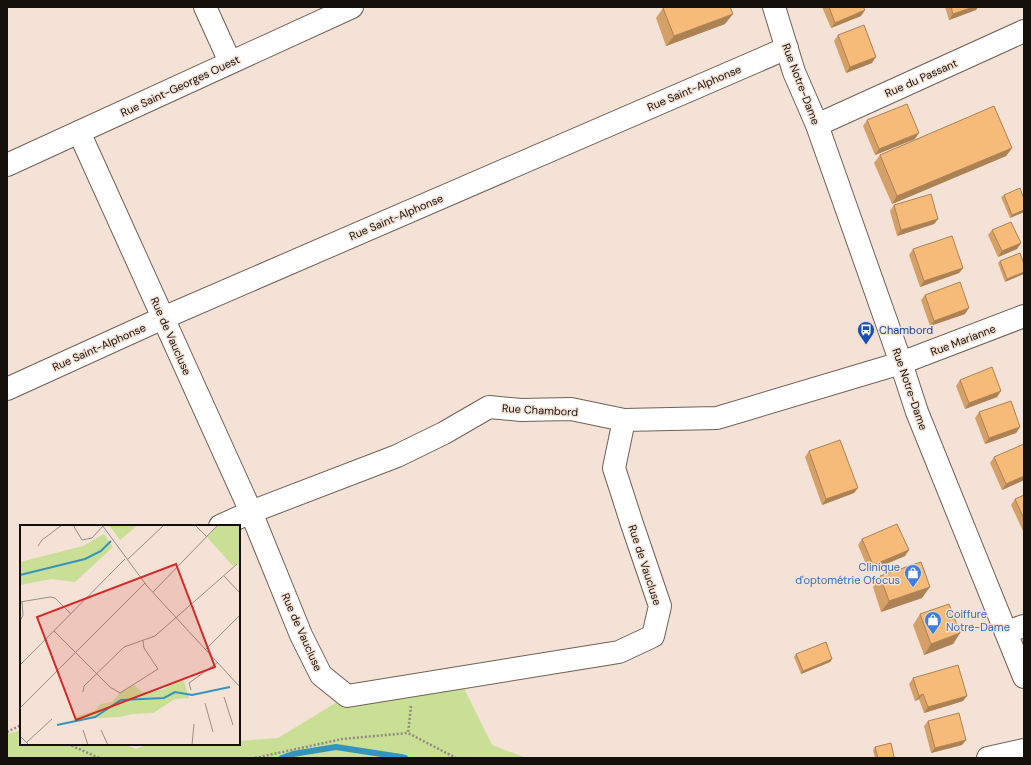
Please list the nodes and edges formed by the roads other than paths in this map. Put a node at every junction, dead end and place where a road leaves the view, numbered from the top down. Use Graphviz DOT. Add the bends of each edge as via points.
graph roads {
  1 [pos="205,7"];
  2 [pos="352,7"];
  3 [pos="774,7"];
  4 [pos="1024,31"];
  5 [pos="787,48"];
  6 [pos="230,62"];
  7 [pos="817,125"];
  8 [pos="79,132"];
  9 [pos="7,164"];
  10 [pos="1024,316"];
  11 [pos="163,318"];
  12 [pos="901,364"];
  13 [pos="7,389"];
  14 [pos="624,420"];
  15 [pos="251,512"];
  16 [pos="222,525"];
  17 [pos="1015,629"];
  18 [pos="1024,677"];
  19 [pos="1024,750"];
  20 [pos="988,758"];
  1 -- 6 [label="street"];
  2 -- 6 [label="street, Rue Saint-Georges Ouest"];
  3 -- 5 [label="street, Rue Notre-Dame"];
  4 -- 7 [label="street, Rue du Passant"];
  5 -- 7 [label="street, Rue Notre-Dame" via="794,72"];
  5 -- 11 [label="street, Rue Saint-Alphonse"];
  6 -- 8 [label="street, Rue Saint-Georges Ouest"];
  7 -- 12 [label="street, Rue Notre-Dame"];
  8 -- 9 [label="street, Rue Saint-Georges Ouest"];
  8 -- 11 [label="street, Rue de Vaucluse"];
  10 -- 12 [label="street, Rue Marianne"];
  11 -- 13 [label="street, Rue Saint-Alphonse"];
  11 -- 15 [label="street, Rue de Vaucluse"];
  12 -- 14 [label="street, Rue Chambord" via="717,418"];
  12 -- 17 [label="street, Rue Notre-Dame" via="917,412"];
  14 -- 15 [label="street, Rue Chambord" via="570,409 521,410 489,407 397,456"];
  14 -- 15 [label="street, Rue de Vaucluse" via="614,468 660,606 653,636 619,652 347,696 320,675"];
  15 -- 16 [label="street, Rue Chambord"];
  17 -- 18 [label="street, Rue Notre-Dame"];
  19 -- 20 [label="street"];
}
